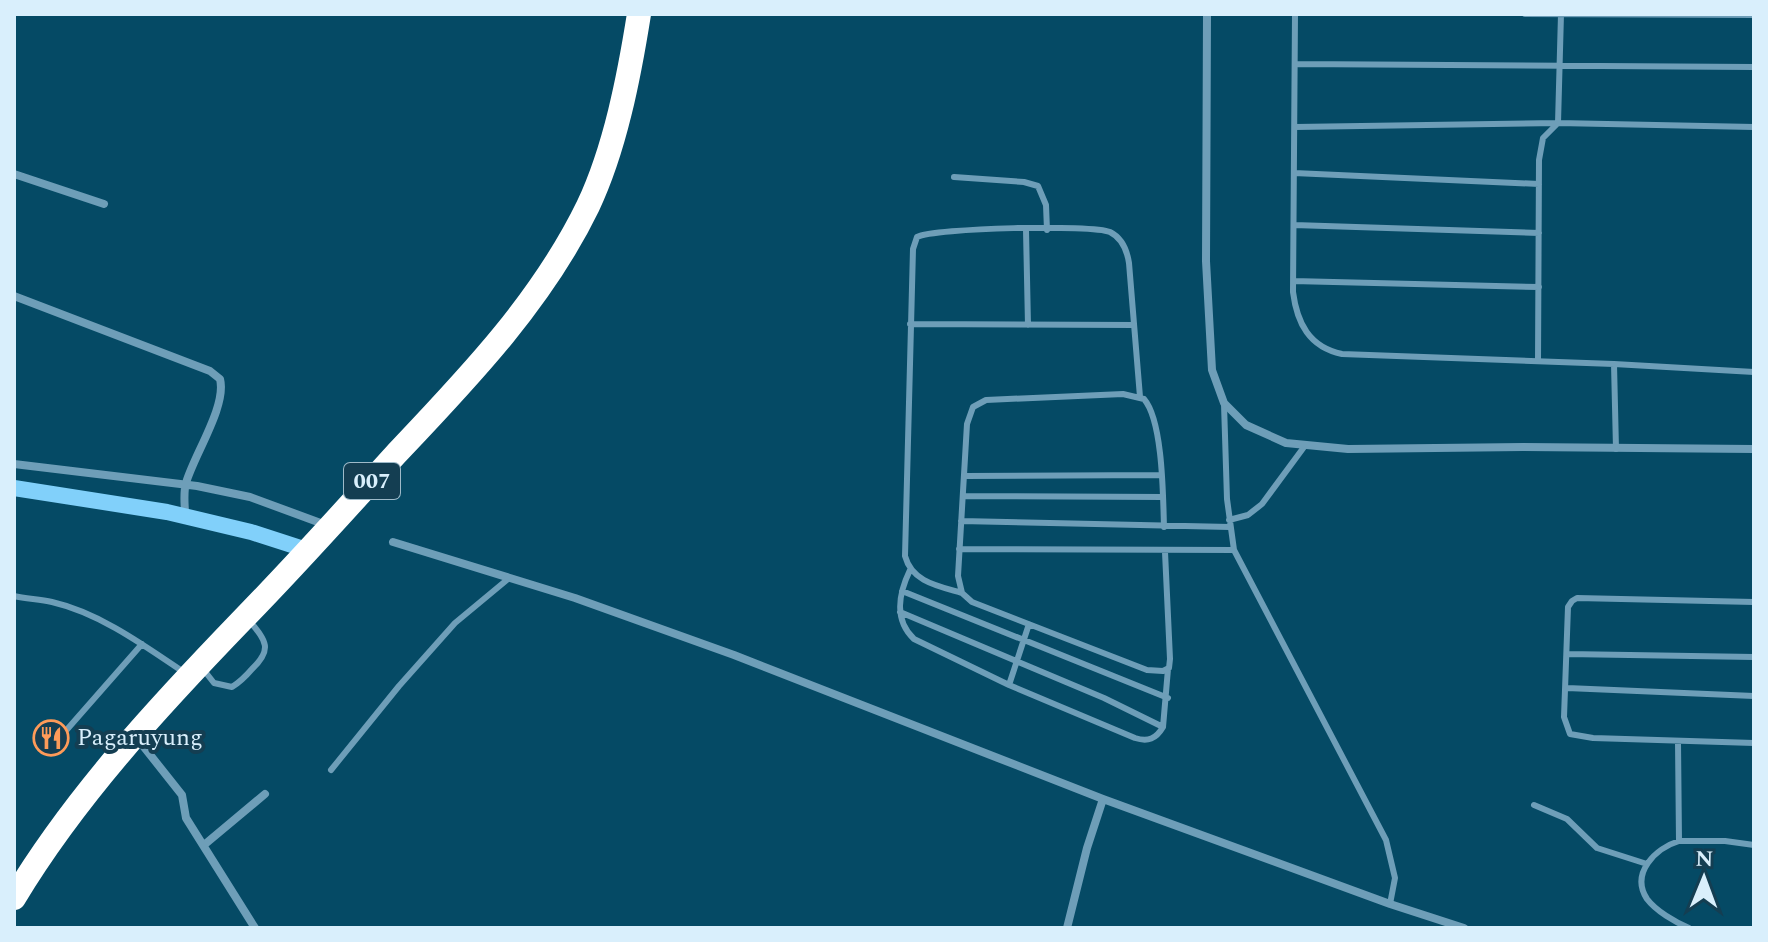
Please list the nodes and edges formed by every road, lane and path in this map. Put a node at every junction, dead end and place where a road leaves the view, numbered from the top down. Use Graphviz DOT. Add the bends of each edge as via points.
graph roads {
  1 [pos="639,14"];
  2 [pos="1207,14"];
  3 [pos="1295,14"];
  4 [pos="1525,14"];
  5 [pos="1561,14"];
  6 [pos="1754,15"];
  7 [pos="1295,64"];
  8 [pos="1560,66"];
  9 [pos="1754,67"];
  10 [pos="1558,123"];
  11 [pos="1295,127"];
  12 [pos="1754,127"];
  13 [pos="1294,173"];
  14 [pos="14,174"];
  15 [pos="954,177"];
  16 [pos="1539,184"];
  17 [pos="104,204"];
  18 [pos="1294,225"];
  19 [pos="1026,230"];
  20 [pos="1047,230"];
  21 [pos="1539,233"];
  22 [pos="1293,281"];
  23 [pos="1539,287"];
  24 [pos="14,296"];
  25 [pos="910,324"];
  26 [pos="1028,325"];
  27 [pos="1134,325"];
  28 [pos="1538,361"];
  29 [pos="1614,364"];
  30 [pos="1754,372"];
  31 [pos="1140,397"];
  32 [pos="1224,403"];
  33 [pos="1304,447"];
  34 [pos="1616,449"];
  35 [pos="1754,449"];
  36 [pos="14,464"];
  37 [pos="1161,475"];
  38 [pos="966,476"];
  39 [pos="185,485"];
  40 [pos="14,488"];
  41 [pos="964,496"];
  42 [pos="1163,497"];
  43 [pos="185,516"];
  44 [pos="961,521"];
  45 [pos="1230,524"];
  46 [pos="329,526"];
  47 [pos="1164,527"];
  48 [pos="393,542"];
  49 [pos="959,549"];
  50 [pos="307,550"];
  51 [pos="1234,550"];
  52 [pos="1165,552"];
  53 [pos="910,570"];
  54 [pos="508,579"];
  55 [pos="902,591"];
  56 [pos="962,593"];
  57 [pos="14,596"];
  58 [pos="1754,602"];
  59 [pos="900,612"];
  60 [pos="246,617"];
  61 [pos="1029,624"];
  62 [pos="1023,641"];
  63 [pos="142,644"];
  64 [pos="1567,654"];
  65 [pos="1754,657"];
  66 [pos="1016,662"];
  67 [pos="194,669"];
  68 [pos="1168,669"];
  69 [pos="1009,685"];
  70 [pos="1567,688"];
  71 [pos="1754,696"];
  72 [pos="1168,698"];
  73 [pos="1163,727"];
  74 [pos="135,737"];
  75 [pos="56,742"];
  76 [pos="1678,742"];
  77 [pos="1754,743"];
  78 [pos="331,770"];
  79 [pos="265,794"];
  80 [pos="1103,799"];
  81 [pos="1534,805"];
  82 [pos="1679,841"];
  83 [pos="204,845"];
  84 [pos="1754,845"];
  85 [pos="1647,864"];
  86 [pos="14,898"];
  87 [pos="1390,904"];
  88 [pos="255,928"];
  89 [pos="1067,928"];
  90 [pos="1464,928"];
  91 [pos="1689,928"];
  1 -- 46 [label="highway, 007" via="613,135 589,203 559,258 518,318"];
  2 -- 32 [label="street" via="1208,316 1212,370"];
  3 -- 7 [label="lane"];
  4 -- 5 [label="lane"];
  5 -- 6 [label="lane"];
  5 -- 8 [label="lane"];
  7 -- 8 [label="lane"];
  7 -- 11 [label="lane"];
  8 -- 9 [label="lane"];
  8 -- 10 [label="lane"];
  10 -- 11 [label="lane"];
  10 -- 12 [label="lane"];
  10 -- 16 [label="lane" via="1541,145"];
  11 -- 13 [label="lane"];
  13 -- 16 [label="lane"];
  13 -- 18 [label="lane"];
  14 -- 17 [label="street"];
  15 -- 20 [label="lane" via="1038,186 1046,205"];
  16 -- 21 [label="lane"];
  18 -- 21 [label="lane"];
  18 -- 22 [label="lane"];
  19 -- 20 [label="lane"];
  19 -- 25 [label="lane" via="949,230 919,236 913,249"];
  19 -- 26 [label="lane"];
  20 -- 27 [label="lane" via="1098,230 1117,237 1128,255"];
  21 -- 23 [label="lane"];
  22 -- 23 [label="lane"];
  22 -- 28 [label="lane" via="1299,321 1314,342 1333,352"];
  23 -- 28 [label="lane"];
  24 -- 39 [label="street" via="219,377 222,385 212,422"];
  25 -- 26 [label="lane"];
  25 -- 53 [label="lane" via="904,550"];
  26 -- 27 [label="lane"];
  27 -- 31 [label="lane"];
  28 -- 29 [label="lane"];
  29 -- 30 [label="lane"];
  29 -- 34 [label="lane"];
  31 -- 37 [label="lane" via="1154,416"];
  31 -- 38 [label="lane" via="981,401 967,424"];
  32 -- 33 [label="street" via="1246,425"];
  32 -- 45 [label="lane"];
  33 -- 34 [label="street"];
  33 -- 45 [label="lane" via="1262,504"];
  34 -- 35 [label="street"];
  36 -- 39 [label="street"];
  37 -- 38 [label="lane"];
  37 -- 42 [label="lane"];
  38 -- 41 [label="lane"];
  39 -- 43 [label="street"];
  39 -- 46 [label="street" via="250,497"];
  40 -- 43 [label="street"];
  41 -- 42 [label="lane"];
  41 -- 44 [label="lane"];
  42 -- 47 [label="lane"];
  43 -- 50 [label="street"];
  44 -- 47 [label="lane"];
  44 -- 49 [label="lane"];
  45 -- 47 [label="lane"];
  45 -- 51 [label="lane"];
  46 -- 50 [label="highway, 007"];
  48 -- 54 [label="street"];
  49 -- 52 [label="lane"];
  49 -- 56 [label="lane"];
  50 -- 60 [label="highway, 007"];
  51 -- 52 [label="lane"];
  51 -- 87 [label="lane" via="1386,840 1395,878"];
  52 -- 68 [label="lane"];
  53 -- 55 [label="lane"];
  53 -- 56 [label="lane"];
  54 -- 78 [label="lane" via="455,623"];
  54 -- 80 [label="street" via="734,655"];
  55 -- 59 [label="lane"];
  55 -- 62 [label="lane"];
  56 -- 61 [label="lane"];
  57 -- 63 [label="lane" via="85,614"];
  58 -- 64 [label="lane" via="1573,599 1568,607"];
  59 -- 66 [label="lane"];
  59 -- 69 [label="lane" via="914,639"];
  60 -- 67 [label="highway, 007"];
  60 -- 67 [label="lane" via="264,642 266,653 260,662 228,687"];
  61 -- 62 [label="lane"];
  61 -- 68 [label="lane" via="1147,670"];
  62 -- 66 [label="lane"];
  62 -- 72 [label="lane"];
  63 -- 67 [label="lane"];
  63 -- 75 [label="lane"];
  64 -- 65 [label="lane"];
  64 -- 70 [label="lane"];
  66 -- 69 [label="lane"];
  66 -- 73 [label="lane"];
  67 -- 74 [label="highway, 007"];
  68 -- 72 [label="lane"];
  69 -- 73 [label="lane" via="1140,740 1154,738"];
  70 -- 71 [label="lane"];
  70 -- 76 [label="lane" via="1564,717 1573,735"];
  72 -- 73 [label="lane"];
  74 -- 83 [label="street" via="182,795 186,818"];
  74 -- 86 [label="highway, 007"];
  76 -- 77 [label="lane"];
  76 -- 82 [label="lane"];
  79 -- 83 [label="street"];
  80 -- 87 [label="street"];
  80 -- 89 [label="street"];
  81 -- 85 [label="lane" via="1567,819 1597,848"];
  82 -- 84 [label="lane"];
  82 -- 85 [label="lane" via="1659,850"];
  83 -- 88 [label="street"];
  85 -- 91 [label="lane" via="1642,880 1648,900"];
  87 -- 90 [label="street"];
}
